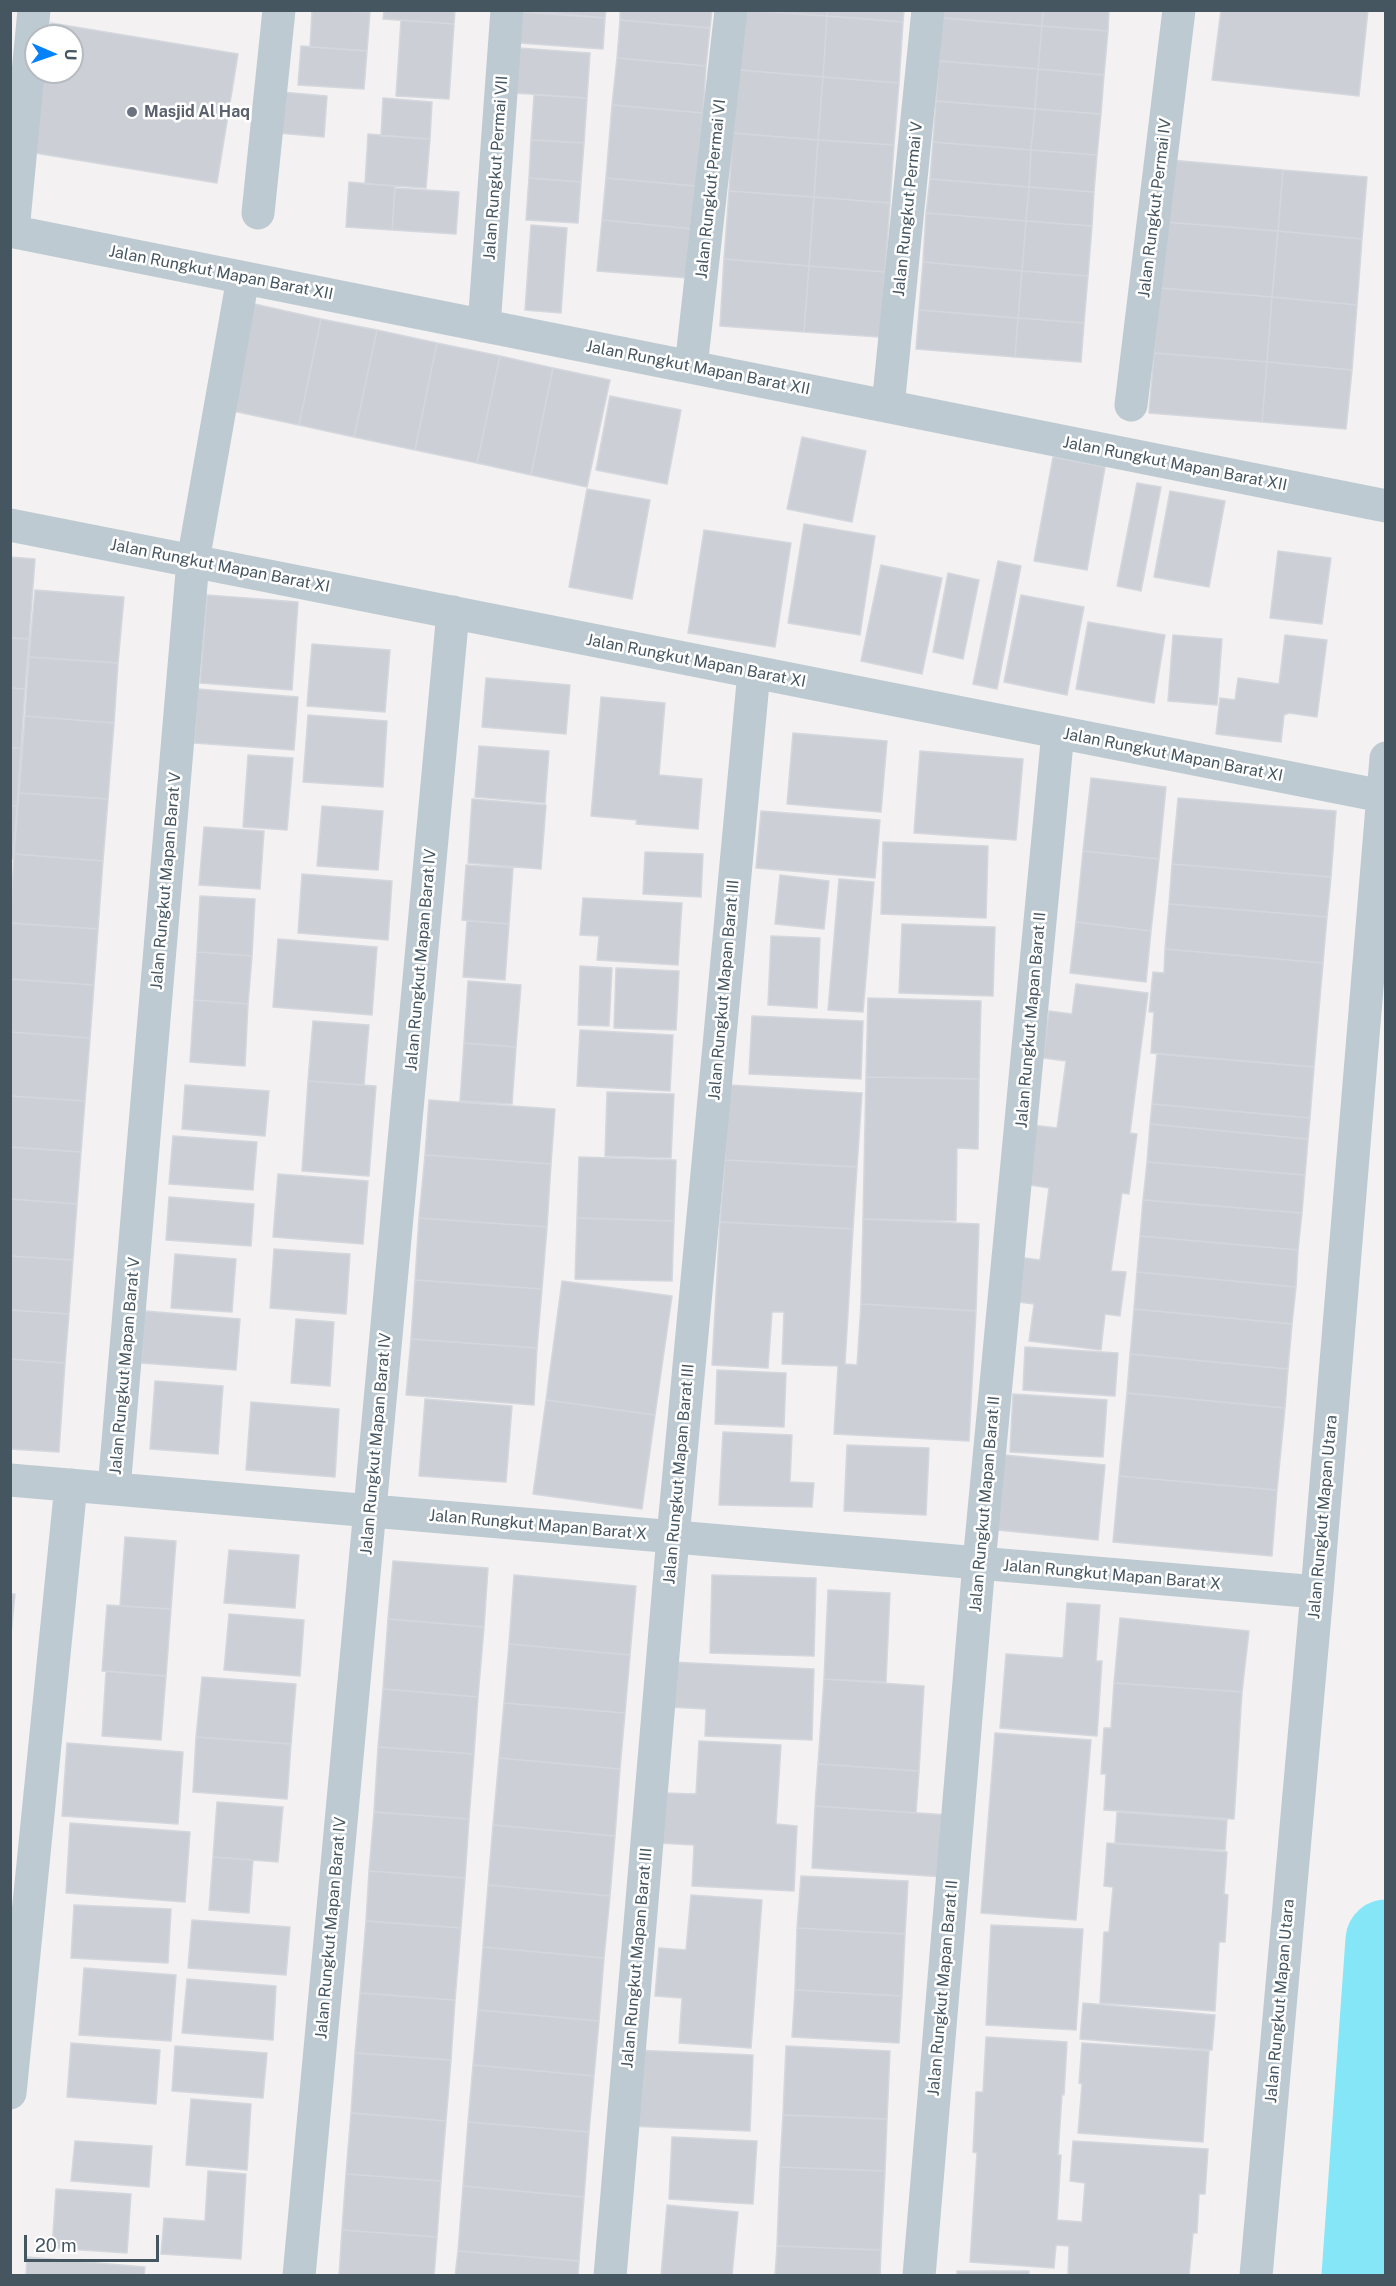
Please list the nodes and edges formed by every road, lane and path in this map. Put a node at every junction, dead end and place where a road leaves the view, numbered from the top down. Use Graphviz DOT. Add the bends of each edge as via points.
graph roads {
  1 [pos="34,10"];
  2 [pos="279,10"];
  3 [pos="507,10"];
  4 [pos="731,10"];
  5 [pos="928,10"];
  6 [pos="1179,10"];
  7 [pos="258,213"];
  8 [pos="12,231"];
  9 [pos="243,278"];
  10 [pos="484,326"];
  11 [pos="692,367"];
  12 [pos="1131,405"];
  13 [pos="888,406"];
  14 [pos="1386,506"];
  15 [pos="10,525"];
  16 [pos="192,561"];
  17 [pos="453,612"];
  18 [pos="754,672"];
  19 [pos="1058,732"];
  20 [pos="1386,758"];
  21 [pos="1382,796"];
  22 [pos="10,1480"];
  23 [pos="71,1485"];
  24 [pos="114,1489"];
  25 [pos="370,1510"];
  26 [pos="673,1537"];
  27 [pos="979,1563"];
  28 [pos="1317,1592"];
  29 [pos="10,2093"];
  30 [pos="299,2276"];
  31 [pos="610,2276"];
  32 [pos="919,2276"];
  33 [pos="1256,2276"];
  1 -- 8 [label="street"];
  2 -- 7 [label="street"];
  3 -- 10 [label="street, Jalan Rungkut Permai VII"];
  4 -- 11 [label="street, Jalan Rungkut Permai VI"];
  5 -- 13 [label="street, Jalan Rungkut Permai V"];
  6 -- 12 [label="street, Jalan Rungkut Permai IV"];
  8 -- 9 [label="street, Jalan Rungkut Mapan Barat XII"];
  9 -- 10 [label="street, Jalan Rungkut Mapan Barat XII"];
  9 -- 16 [label="street, Jalan Rungkut Mapan Barat V"];
  10 -- 11 [label="street, Jalan Rungkut Mapan Barat XII"];
  11 -- 13 [label="street, Jalan Rungkut Mapan Barat XII"];
  13 -- 14 [label="street, Jalan Rungkut Mapan Barat XII"];
  15 -- 16 [label="street, Jalan Rungkut Mapan Barat XI"];
  16 -- 17 [label="street, Jalan Rungkut Mapan Barat XI"];
  16 -- 24 [label="street, Jalan Rungkut Mapan Barat V"];
  17 -- 18 [label="street, Jalan Rungkut Mapan Barat XI"];
  17 -- 25 [label="street, Jalan Rungkut Mapan Barat IV"];
  18 -- 19 [label="street, Jalan Rungkut Mapan Barat XI"];
  18 -- 26 [label="street, Jalan Rungkut Mapan Barat III"];
  19 -- 21 [label="street, Jalan Rungkut Mapan Barat XI"];
  19 -- 27 [label="street, Jalan Rungkut Mapan Barat II"];
  20 -- 21 [label="street, Jalan Rungkut Mapan Utara"];
  21 -- 28 [label="street, Jalan Rungkut Mapan Utara"];
  22 -- 23 [label="street, Jalan Rungkut Mapan Barat X"];
  23 -- 24 [label="street, Jalan Rungkut Mapan Barat X"];
  23 -- 29 [label="street"];
  24 -- 25 [label="street, Jalan Rungkut Mapan Barat X"];
  25 -- 26 [label="street, Jalan Rungkut Mapan Barat X"];
  25 -- 30 [label="street, Jalan Rungkut Mapan Barat IV"];
  26 -- 27 [label="street, Jalan Rungkut Mapan Barat X"];
  26 -- 31 [label="street, Jalan Rungkut Mapan Barat III"];
  27 -- 28 [label="street, Jalan Rungkut Mapan Barat X"];
  27 -- 32 [label="street, Jalan Rungkut Mapan Barat II"];
  28 -- 33 [label="street, Jalan Rungkut Mapan Utara"];
}
